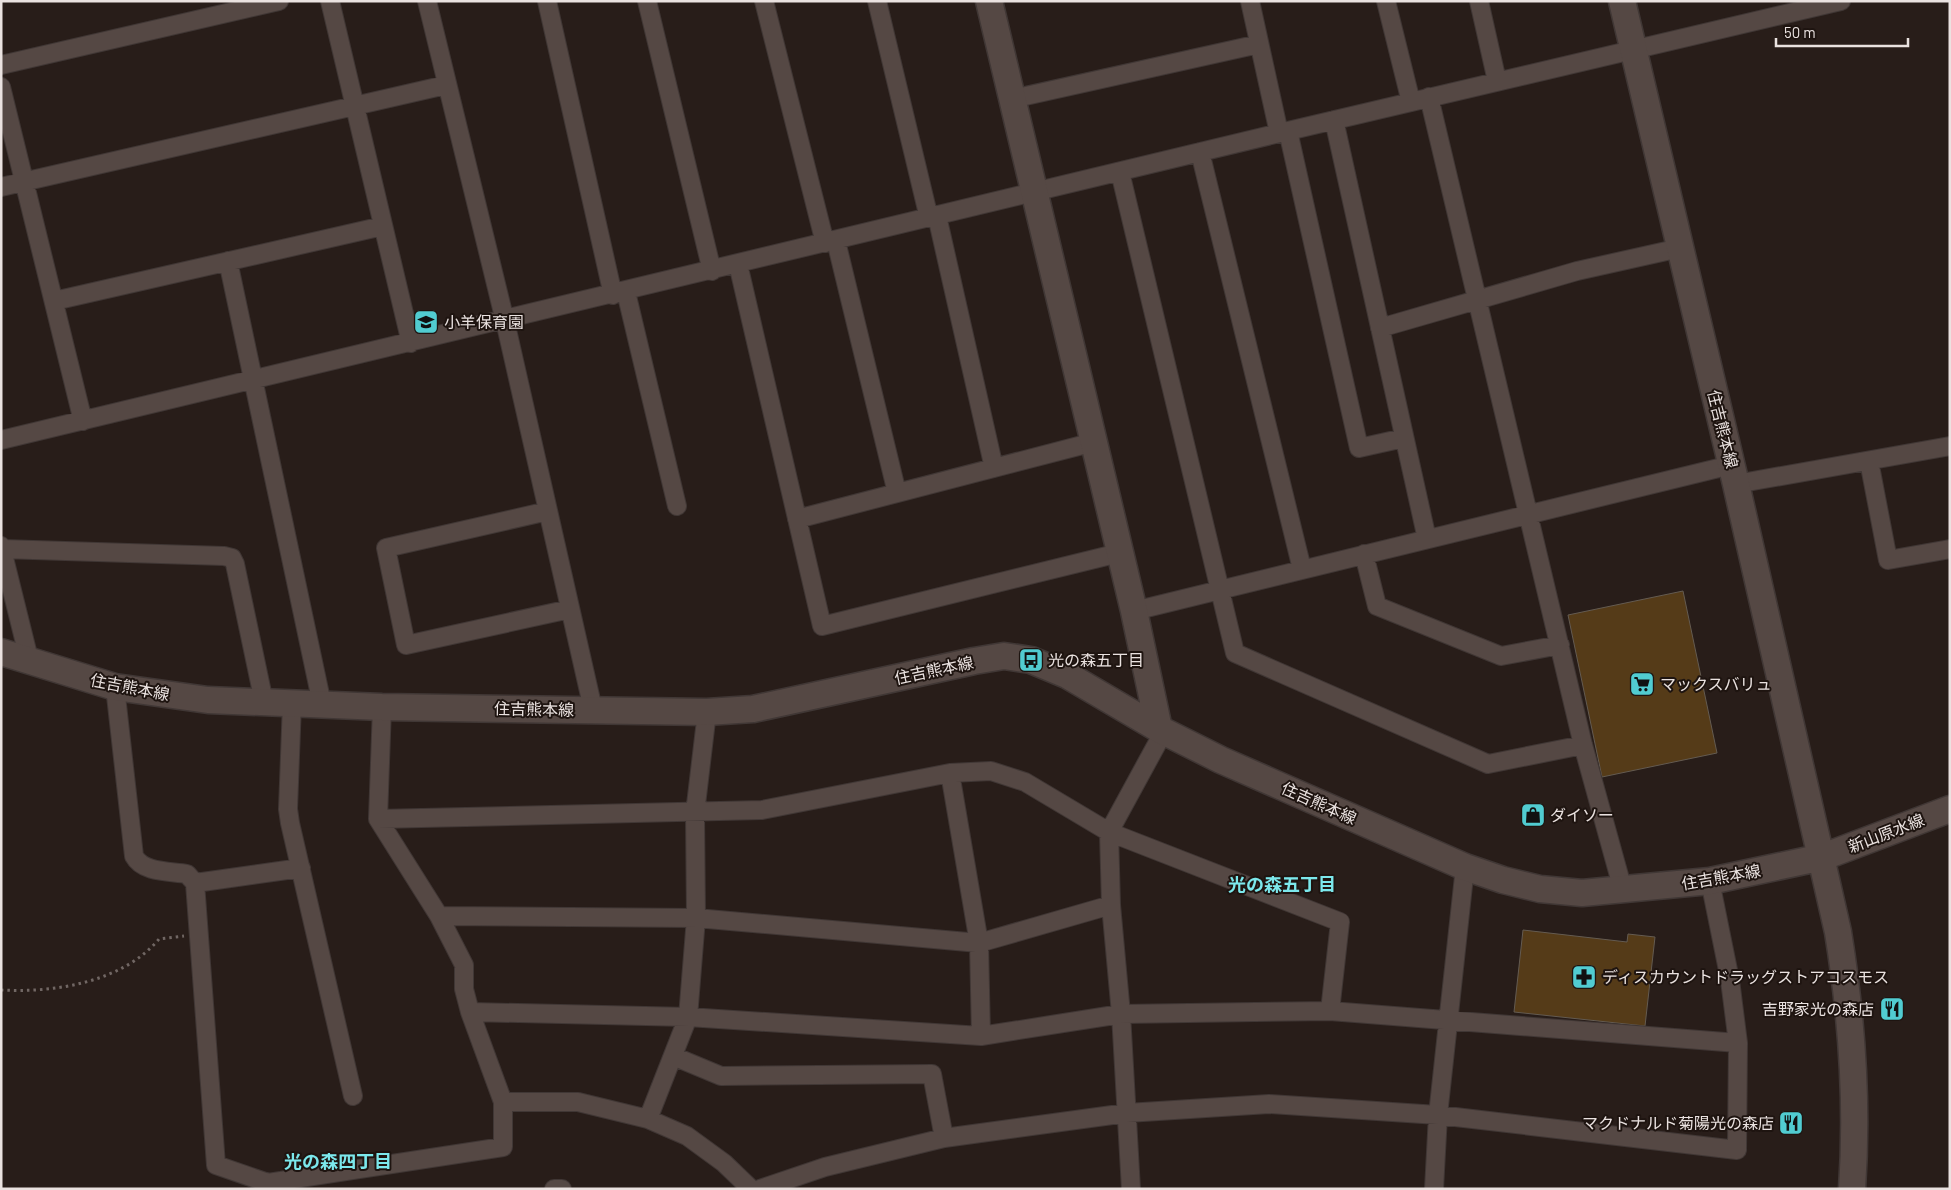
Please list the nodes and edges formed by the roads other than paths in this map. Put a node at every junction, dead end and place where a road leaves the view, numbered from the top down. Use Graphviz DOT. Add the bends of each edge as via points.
graph roads {
  1 [pos="279,1"];
  2 [pos="330,1"];
  3 [pos="426,1"];
  4 [pos="547,1"];
  5 [pos="647,1"];
  6 [pos="764,1"];
  7 [pos="877,1"];
  8 [pos="1250,1"];
  9 [pos="1386,1"];
  10 [pos="1479,1"];
  11 [pos="1622,1"];
  12 [pos="1841,1"];
  13 [pos="994,2"];
  14 [pos="1259,44"];
  15 [pos="1634,51"];
  16 [pos="1,65"];
  17 [pos="1497,81"];
  18 [pos="446,85"];
  19 [pos="1,88"];
  20 [pos="1429,97"];
  21 [pos="1012,99"];
  22 [pos="1411,102"];
  23 [pos="355,106"];
  24 [pos="1334,120"];
  25 [pos="1284,132"];
  26 [pos="1200,152"];
  27 [pos="1120,172"];
  28 [pos="24,182"];
  29 [pos="1,187"];
  30 [pos="1034,192"];
  31 [pos="933,217"];
  32 [pos="383,226"];
  33 [pos="830,242"];
  34 [pos="1680,248"];
  35 [pos="228,261"];
  36 [pos="738,264"];
  37 [pos="712,271"];
  38 [pos="619,293"];
  39 [pos="1477,298"];
  40 [pos="54,301"];
  41 [pos="505,321"];
  42 [pos="1380,328"];
  43 [pos="411,343"];
  44 [pos="253,380"];
  45 [pos="83,421"];
  46 [pos="1404,438"];
  47 [pos="1,440"];
  48 [pos="1094,442"];
  49 [pos="1950,446"];
  50 [pos="1868,461"];
  51 [pos="994,468"];
  52 [pos="1734,475"];
  53 [pos="897,493"];
  54 [pos="677,506"];
  55 [pos="548,511"];
  56 [pos="1530,514"];
  57 [pos="797,519"];
  58 [pos="1427,539"];
  59 [pos="2,547"];
  60 [pos="1950,549"];
  61 [pos="1119,553"];
  62 [pos="1364,554"];
  63 [pos="1302,569"];
  64 [pos="1220,589"];
  65 [pos="570,609"];
  66 [pos="1134,610"];
  67 [pos="1560,645"];
  68 [pos="1,652"];
  69 [pos="30,663"];
  70 [pos="115,687"];
  71 [pos="264,702"];
  72 [pos="292,703"];
  73 [pos="322,704"];
  74 [pos="382,707"];
  75 [pos="592,709"];
  76 [pos="707,712"];
  77 [pos="1161,730"];
  78 [pos="1583,745"];
  79 [pos="950,773"];
  80 [pos="1950,809"];
  81 [pos="695,813"];
  82 [pos="378,819"];
  83 [pos="1109,832"];
  84 [pos="1823,857"];
  85 [pos="1465,867"];
  86 [pos="301,868"];
  87 [pos="1710,881"];
  88 [pos="195,883"];
  89 [pos="1623,890"];
  90 [pos="1111,905"];
  91 [pos="439,916"];
  92 [pos="696,918"];
  93 [pos="979,943"];
  94 [pos="1330,1011"];
  95 [pos="470,1012"];
  96 [pos="1121,1014"];
  97 [pos="688,1017"];
  98 [pos="1448,1018"];
  99 [pos="981,1036"];
  100 [pos="1738,1043"];
  101 [pos="673,1056"];
  102 [pos="352,1096"];
  103 [pos="503,1102"];
  104 [pos="1127,1113"];
  105 [pos="1438,1114"];
  106 [pos="648,1119"];
  107 [pos="944,1138"];
  108 [pos="554,1189"];
  109 [pos="562,1189"];
  110 [pos="751,1189"];
  111 [pos="760,1189"];
  112 [pos="1131,1189"];
  113 [pos="1434,1189"];
  114 [pos="1852,1189"];
  1 -- 16 [label="street"];
  2 -- 23 [label="street"];
  3 -- 18 [label="street"];
  4 -- 38 [label="street"];
  5 -- 37 [label="street"];
  6 -- 33 [label="street"];
  7 -- 31 [label="street"];
  8 -- 14 [label="street"];
  9 -- 22 [label="street"];
  10 -- 17 [label="street"];
  11 -- 15 [label="main road, 住吉熊本線"];
  12 -- 15 [label="street"];
  13 -- 21 [label="main road"];
  14 -- 21 [label="street"];
  14 -- 25 [label="street"];
  15 -- 17 [label="street"];
  15 -- 34 [label="main road, 住吉熊本線"];
  17 -- 20 [label="street"];
  18 -- 23 [label="street"];
  18 -- 41 [label="street"];
  19 -- 28 [label="street"];
  20 -- 22 [label="street"];
  20 -- 39 [label="street"];
  21 -- 30 [label="main road"];
  22 -- 24 [label="street"];
  23 -- 28 [label="street"];
  23 -- 32 [label="street"];
  24 -- 25 [label="street"];
  24 -- 42 [label="street"];
  25 -- 26 [label="street"];
  25 -- 46 [label="street" via="1359,448"];
  26 -- 27 [label="street"];
  26 -- 63 [label="street"];
  27 -- 30 [label="street"];
  27 -- 64 [label="street"];
  28 -- 29 [label="street"];
  28 -- 40 [label="street"];
  30 -- 31 [label="street"];
  30 -- 48 [label="main road"];
  31 -- 33 [label="street"];
  31 -- 51 [label="street"];
  32 -- 35 [label="street"];
  32 -- 43 [label="street"];
  33 -- 36 [label="street"];
  33 -- 53 [label="street"];
  34 -- 39 [label="street" via="1632,257"];
  34 -- 52 [label="main road, 住吉熊本線"];
  35 -- 40 [label="street"];
  35 -- 44 [label="street"];
  36 -- 37 [label="street"];
  36 -- 57 [label="street"];
  37 -- 38 [label="street"];
  38 -- 41 [label="street"];
  38 -- 54 [label="street"];
  39 -- 42 [label="street"];
  39 -- 56 [label="street"];
  40 -- 45 [label="street"];
  41 -- 43 [label="street"];
  41 -- 55 [label="street"];
  42 -- 46 [label="street"];
  43 -- 44 [label="street"];
  44 -- 45 [label="street"];
  44 -- 73 [label="street"];
  45 -- 47 [label="street"];
  46 -- 58 [label="street"];
  48 -- 51 [label="street"];
  48 -- 61 [label="main road"];
  49 -- 50 [label="street"];
  50 -- 52 [label="street"];
  50 -- 60 [label="street" via="1888,560"];
  51 -- 53 [label="street"];
  52 -- 56 [label="street"];
  52 -- 84 [label="main road, 住吉熊本線"];
  53 -- 57 [label="street"];
  55 -- 65 [label="street"];
  55 -- 65 [label="street" via="386,548 406,645"];
  56 -- 58 [label="street"];
  56 -- 67 [label="street"];
  57 -- 61 [label="street" via="822,626"];
  58 -- 62 [label="street"];
  59 -- 69 [label="street"];
  59 -- 71 [label="street" via="232,558"];
  61 -- 66 [label="main road"];
  62 -- 63 [label="street"];
  62 -- 67 [label="street" via="1377,606 1501,656"];
  63 -- 64 [label="street"];
  64 -- 66 [label="street"];
  64 -- 78 [label="street" via="1235,654 1488,764"];
  65 -- 75 [label="street"];
  66 -- 77 [label="main road"];
  67 -- 78 [label="street"];
  68 -- 69 [label="main road, 住吉熊本線"];
  69 -- 70 [label="main road, 住吉熊本線"];
  70 -- 71 [label="main road, 住吉熊本線" via="208,700"];
  70 -- 88 [label="street" via="134,856 144,868 187,874"];
  71 -- 72 [label="main road, 住吉熊本線"];
  72 -- 73 [label="main road, 住吉熊本線"];
  72 -- 86 [label="street" via="288,809"];
  73 -- 74 [label="main road, 住吉熊本線"];
  74 -- 75 [label="main road, 住吉熊本線"];
  74 -- 82 [label="street"];
  75 -- 76 [label="main road, 住吉熊本線"];
  76 -- 77 [label="main road, 住吉熊本線" via="753,709 1004,656 1031,660 1067,675"];
  76 -- 81 [label="street"];
  77 -- 83 [label="street"];
  77 -- 85 [label="main road, 住吉熊本線" via="1221,760"];
  78 -- 89 [label="street"];
  79 -- 81 [label="street" via="762,810"];
  79 -- 83 [label="street" via="991,771 1025,782"];
  79 -- 93 [label="street"];
  80 -- 84 [label="main road, 新山原水線"];
  81 -- 82 [label="street"];
  81 -- 92 [label="street"];
  82 -- 91 [label="street"];
  83 -- 90 [label="street"];
  83 -- 94 [label="street" via="1340,922"];
  84 -- 87 [label="main road, 住吉熊本線"];
  84 -- 114 [label="main road, 住吉熊本線" via="1849,997 1855,1068 1856,1136"];
  85 -- 89 [label="main road, 住吉熊本線" via="1540,889 1582,893"];
  85 -- 98 [label="street"];
  86 -- 88 [label="street"];
  86 -- 102 [label="street"];
  87 -- 89 [label="main road, 住吉熊本線"];
  87 -- 100 [label="street" via="1730,980"];
  88 -- 103 [label="street" via="216,1165 268,1183 503,1147"];
  90 -- 93 [label="street"];
  90 -- 96 [label="street"];
  91 -- 92 [label="street"];
  91 -- 95 [label="street" via="464,965 464,988"];
  92 -- 93 [label="street"];
  92 -- 97 [label="street"];
  93 -- 99 [label="street"];
  94 -- 96 [label="street"];
  94 -- 98 [label="street"];
  95 -- 97 [label="street"];
  95 -- 103 [label="street"];
  96 -- 99 [label="street"];
  96 -- 104 [label="street"];
  97 -- 99 [label="street"];
  97 -- 101 [label="street"];
  98 -- 100 [label="street"];
  98 -- 105 [label="street"];
  100 -- 105 [label="street" via="1737,1150"];
  101 -- 106 [label="street"];
  101 -- 107 [label="street" via="721,1076 932,1074"];
  103 -- 106 [label="street" via="578,1102"];
  104 -- 105 [label="street" via="1269,1104"];
  104 -- 107 [label="street"];
  104 -- 112 [label="street"];
  105 -- 113 [label="street"];
  106 -- 110 [label="street" via="687,1136 724,1162"];
  107 -- 111 [label="street" via="825,1168"];
  108 -- 109 [label="street"];
}
